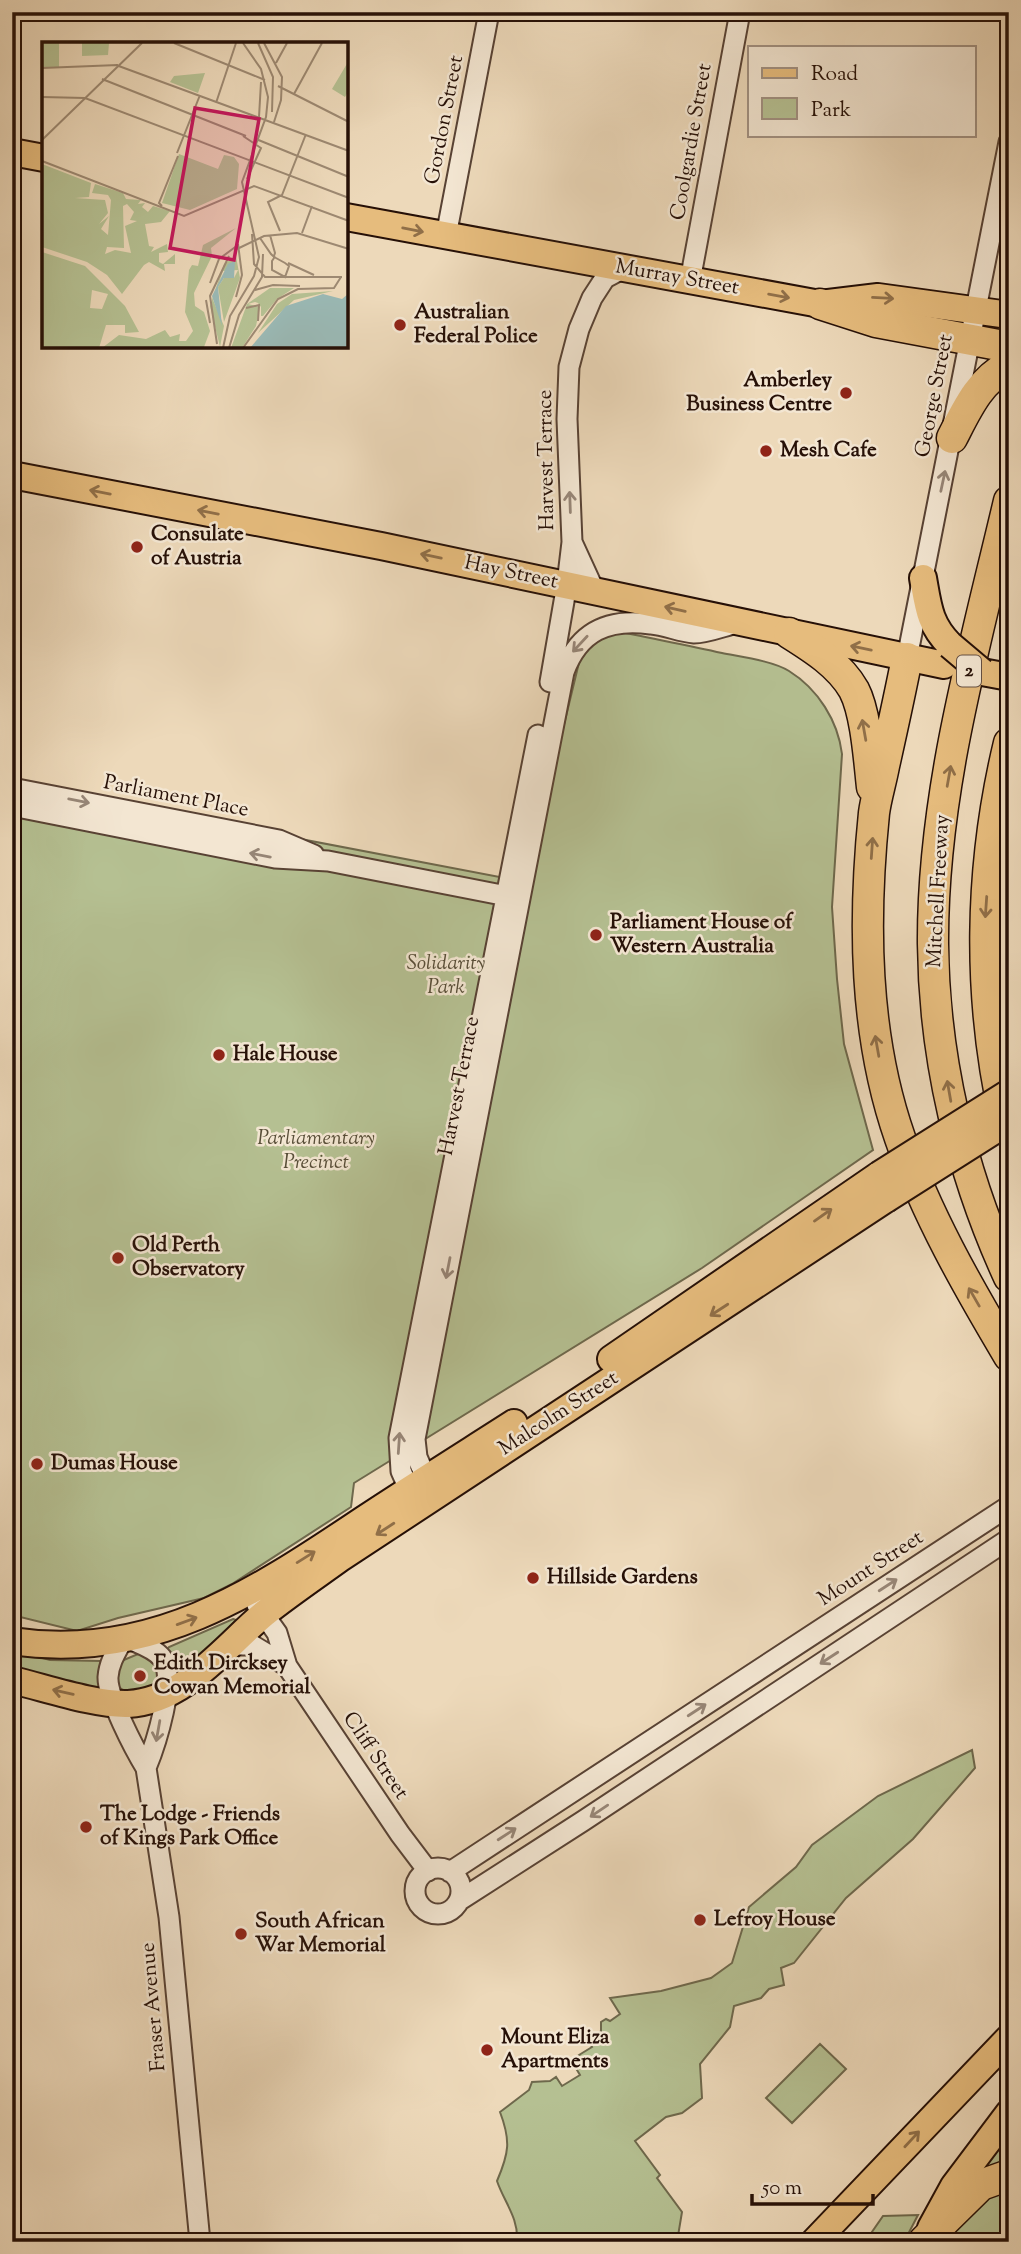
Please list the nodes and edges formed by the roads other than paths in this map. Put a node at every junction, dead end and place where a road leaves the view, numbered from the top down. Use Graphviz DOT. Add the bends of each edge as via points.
graph roads {
  1 [pos="489,12"];
  2 [pos="740,12"];
  3 [pos="1009,142"];
  4 [pos="12,152"];
  5 [pos="42,158"];
  6 [pos="348,217"];
  7 [pos="446,236"];
  8 [pos="622,269"];
  9 [pos="690,281"];
  10 [pos="820,304"];
  11 [pos="975,309"];
  12 [pos="1009,314"];
  13 [pos="969,341"];
  14 [pos="1009,347"];
  15 [pos="1009,365"];
  16 [pos="952,438"];
  17 [pos="12,475"];
  18 [pos="1009,501"];
  19 [pos="572,542"];
  20 [pos="923,578"];
  21 [pos="567,584"];
  22 [pos="594,590"];
  23 [pos="738,623"];
  24 [pos="789,634"];
  25 [pos="947,655"];
  26 [pos="907,657"];
  27 [pos="1009,677"];
  28 [pos="1009,743"];
  29 [pos="12,788"];
  30 [pos="12,806"];
  31 [pos="875,811"];
  32 [pos="328,861"];
  33 [pos="513,897"];
  34 [pos="1009,908"];
  35 [pos="986,1006"];
  36 [pos="1009,1093"];
  37 [pos="1009,1121"];
  38 [pos="1009,1133"];
  39 [pos="882,1187"];
  40 [pos="1009,1277"];
  41 [pos="1009,1356"];
  42 [pos="421,1493"];
  43 [pos="1009,1506"];
  44 [pos="1009,1539"];
  45 [pos="248,1593"];
  46 [pos="264,1615"];
  47 [pos="125,1640"];
  48 [pos="12,1642"];
  49 [pos="229,1646"];
  50 [pos="287,1666"];
  51 [pos="758,1670"];
  52 [pos="12,1680"];
  53 [pos="166,1694"];
  54 [pos="774,1694"];
  55 [pos="114,1703"];
  56 [pos="611,1766"];
  57 [pos="146,1768"];
  58 [pos="627,1792"];
  59 [pos="428,1871"];
  60 [pos="450,1872"];
  61 [pos="460,1900"];
  62 [pos="1009,2038"];
  63 [pos="1009,2113"];
  64 [pos="1009,2175"];
  65 [pos="924,2241"];
  66 [pos="200,2242"];
  67 [pos="814,2242"];
  1 -- 7 [label="street, Gordon Street"];
  2 -- 9 [label="street, Coolgardie Street"];
  3 -- 11 [label="street, George Street"];
  4 -- 5 [label="main road"];
  6 -- 7 [label="main road, Murray Street, one-way"];
  7 -- 8 [label="main road, Murray Street"];
  8 -- 9 [label="main road, Murray Street"];
  19 -- 8 [label="street, Harvest Terrace, one-way" via="569,367 592,298 605,278"];
  9 -- 10 [label="main road, Murray Street, one-way"];
  10 -- 11 [label="main road, Murray Street, one-way" via="878,296"];
  10 -- 13 [label="highway" via="876,322"];
  11 -- 12 [label="main road, Murray Street"];
  11 -- 13 [label="street, George Street"];
  13 -- 14 [label="highway"];
  13 -- 16 [label="street, George Street"];
  15 -- 16 [label="highway" via="986,380"];
  20 -- 16 [label="street, George Street, one-way"];
  21 -- 17 [label="main road, Hay Street, one-way"];
  40 -- 18 [label="highway, Mitchell Freeway / 2, one-way" via="971,1181 956,1126 937,1021 933,942 944,805 965,689"];
  19 -- 21 [label="street, Harvest Terrace"];
  19 -- 22 [label="street, Harvest Terrace"];
  20 -- 25 [label="main road" via="930,618"];
  20 -- 26 [label="street, George Street"];
  21 -- 22 [label="main road, Hay Street"];
  21 -- 33 [label="street, Harvest Terrace"];
  23 -- 22 [label="main road, Hay Street, one-way"];
  23 -- 24 [label="main road, Hay Street"];
  23 -- 33 [label="street, Harvest Terrace, one-way" via="695,633 651,624 617,624 597,630 575,648 564,672"];
  26 -- 24 [label="main road, Hay Street, one-way"];
  31 -- 24 [label="highway, one-way" via="854,689 825,658"];
  25 -- 26 [label="main road, Hay Street"];
  25 -- 27 [label="main road, bridge" via="982,672"];
  26 -- 31 [label="highway"];
  28 -- 35 [label="highway, one-way" via="989,862"];
  29 -- 32 [label="street, Parliament Place, one-way" via="279,840"];
  32 -- 30 [label="street, Parliament Place, one-way" via="275,858"];
  41 -- 31 [label="highway, one-way" via="936,1223 904,1149 876,1047 869,936"];
  32 -- 33 [label="street, Parliament Place"];
  33 -- 42 [label="street, Harvest Terrace" via="399,1438 399,1462"];
  34 -- 35 [label="highway"];
  35 -- 38 [label="highway" via="996,1083"];
  36 -- 39 [label="main road, Malcolm Street, bridge"];
  37 -- 39 [label="main road, Malcolm Street, bridge"];
  39 -- 42 [label="main road, Malcolm Street"];
  45 -- 42 [label="main road, Malcolm Street, one-way"];
  42 -- 46 [label="main road, Malcolm Street, one-way"];
  51 -- 43 [label="street, Mount Street, one-way"];
  44 -- 54 [label="street, one-way"];
  45 -- 46 [label="street, Cliff Street"];
  47 -- 45 [label="main road, Malcolm Street, one-way" via="198,1617"];
  46 -- 49 [label="main road, Malcolm Street"];
  46 -- 50 [label="street, Cliff Street" via="277,1633"];
  47 -- 48 [label="main road, Malcolm Street" via="66,1646"];
  47 -- 53 [label="street, Fraser Avenue" via="161,1657 168,1673"];
  47 -- 55 [label="street, Fraser Avenue" via="108,1674"];
  49 -- 50 [label="street, Cliff Street" via="252,1645"];
  49 -- 53 [label="main road, Malcolm Street"];
  50 -- 59 [label="street, Cliff Street"];
  51 -- 54 [label="street"];
  56 -- 51 [label="street, Mount Street, one-way"];
  55 -- 52 [label="main road, Malcolm Street, one-way"];
  53 -- 55 [label="main road, Malcolm Street" via="148,1701"];
  53 -- 57 [label="street, Fraser Avenue, one-way"];
  54 -- 58 [label="street"];
  55 -- 57 [label="street, Fraser Avenue"];
  56 -- 58 [label="street"];
  60 -- 56 [label="street, Mount Street, one-way"];
  57 -- 66 [label="street, Fraser Avenue" via="169,1917"];
  58 -- 61 [label="street, one-way"];
  59 -- 60 [label="street"];
  59 -- 61 [label="street" via="416,1887 421,1906 446,1913"];
  60 -- 61 [label="street" via="460,1884"];
  67 -- 62 [label="main road, one-way"];
  63 -- 65 [label="main road" via="954,2186"];
  64 -- 65 [label="highway" via="981,2185"];
}
